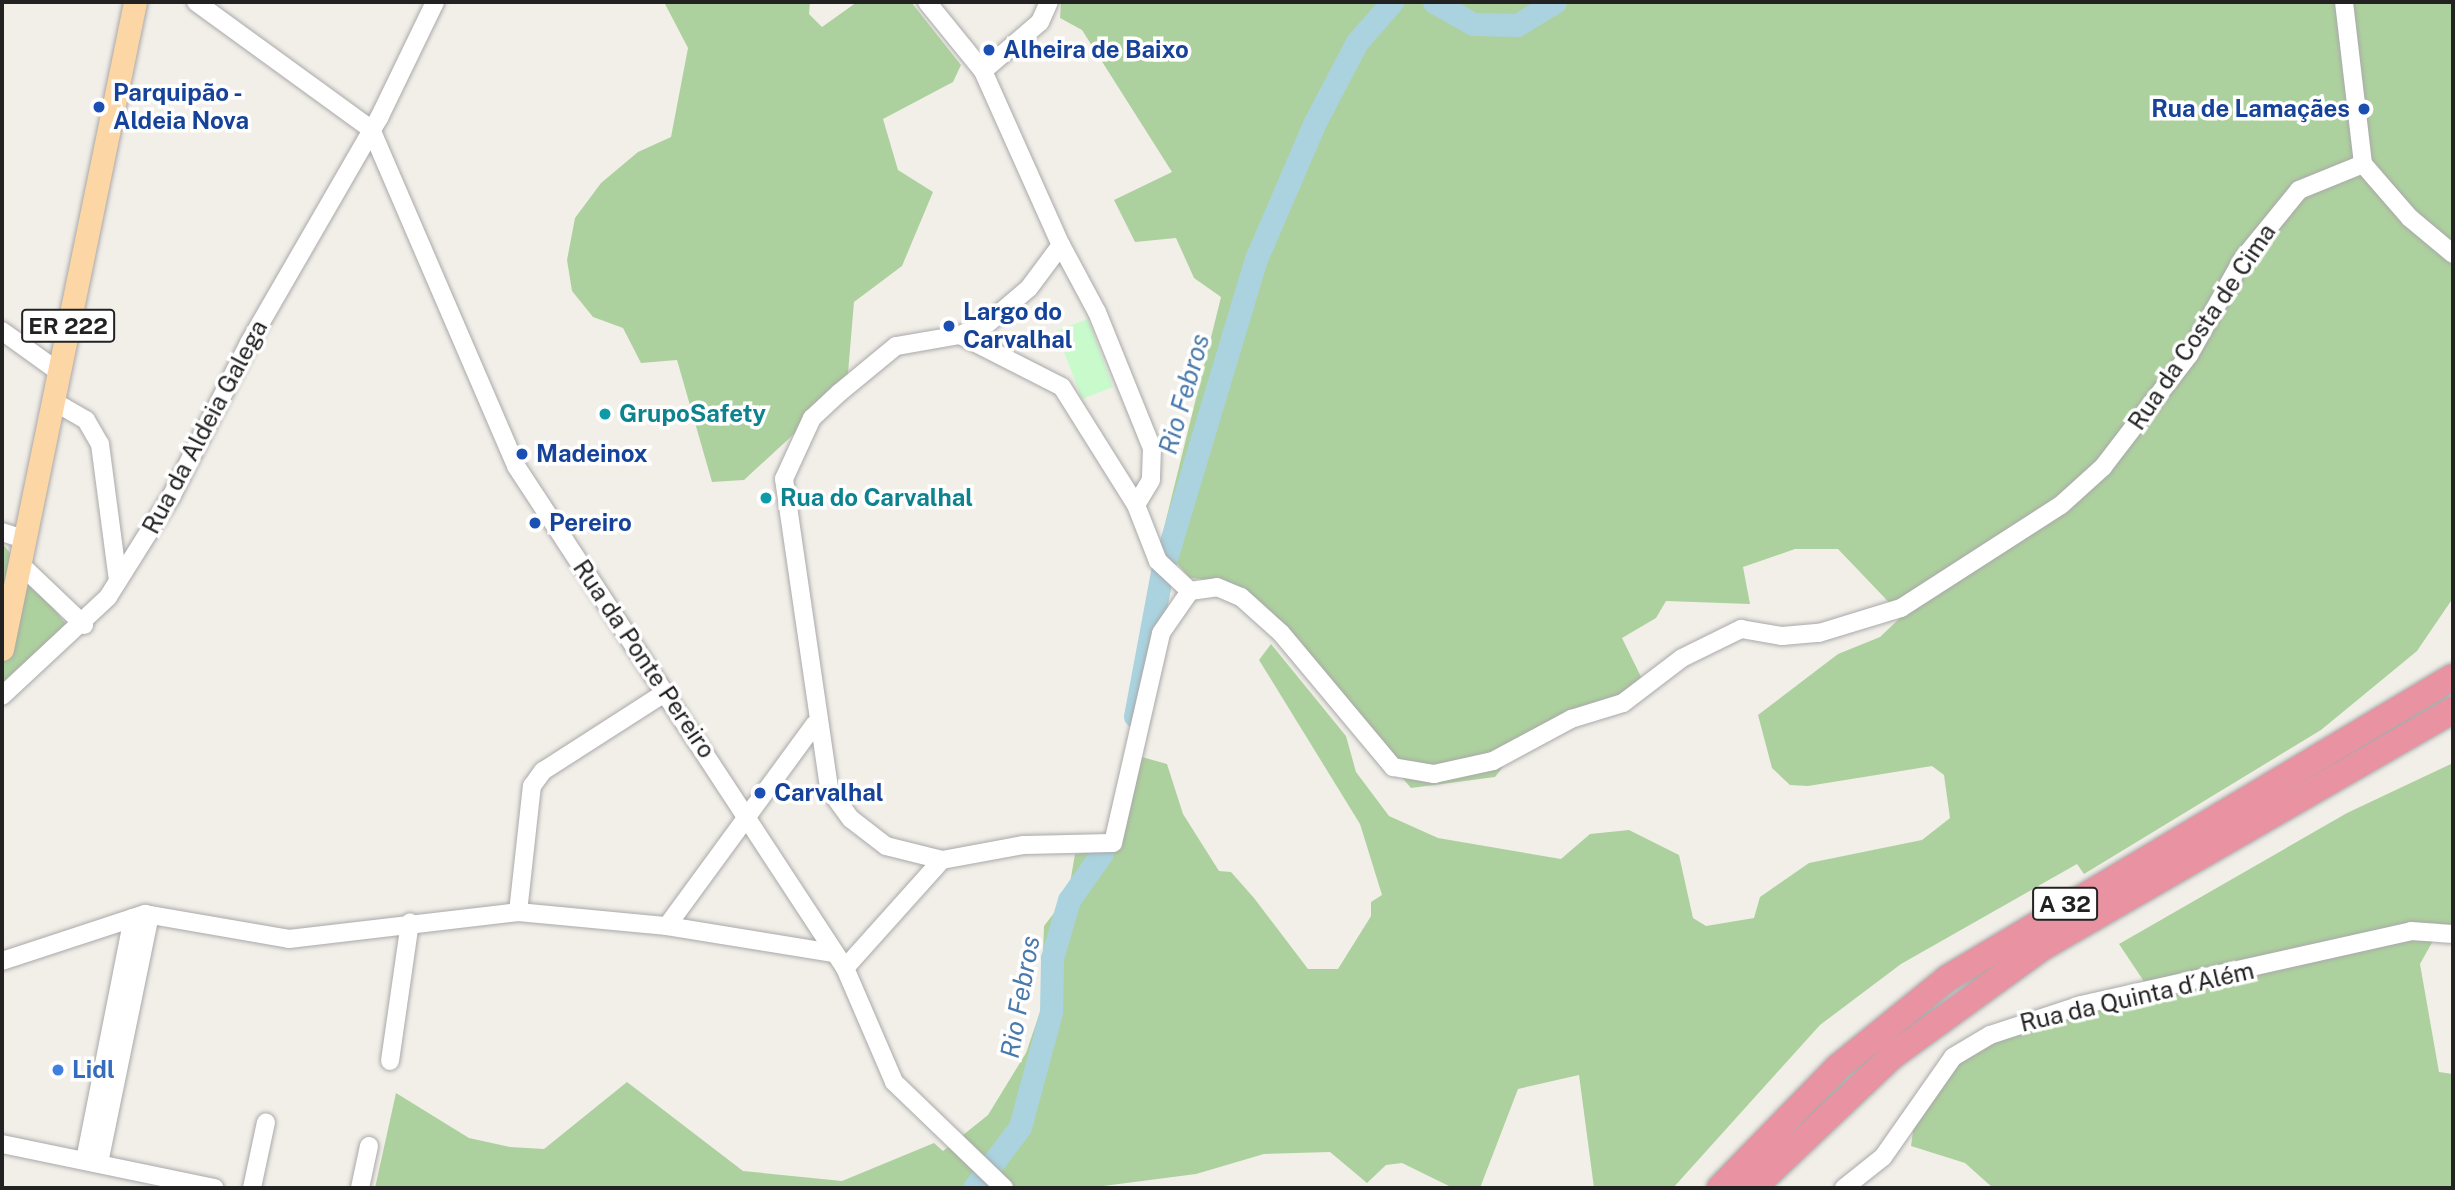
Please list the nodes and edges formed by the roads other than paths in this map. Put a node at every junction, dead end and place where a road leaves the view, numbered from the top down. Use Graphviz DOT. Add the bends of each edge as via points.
graph roads {
  1 [pos="135,2"];
  2 [pos="196,2"];
  3 [pos="435,2"];
  4 [pos="927,2"];
  5 [pos="1049,2"];
  6 [pos="2344,2"];
  7 [pos="983,71"];
  8 [pos="371,129"];
  9 [pos="2363,164"];
  10 [pos="1061,246"];
  11 [pos="2453,254"];
  12 [pos="2,331"];
  13 [pos="960,335"];
  14 [pos="59,372"];
  15 [pos="53,401"];
  16 [pos="1136,505"];
  17 [pos="2,532"];
  18 [pos="24,539"];
  19 [pos="19,563"];
  20 [pos="118,581"];
  21 [pos="1190,591"];
  22 [pos="84,625"];
  23 [pos="2,649"];
  24 [pos="2453,677"];
  25 [pos="666,692"];
  26 [pos="2,696"];
  27 [pos="2453,710"];
  28 [pos="815,724"];
  29 [pos="749,818"];
  30 [pos="942,860"];
  31 [pos="518,912"];
  32 [pos="142,916"];
  33 [pos="410,922"];
  34 [pos="667,926"];
  35 [pos="2453,934"];
  36 [pos="840,960"];
  37 [pos="2,961"];
  38 [pos="390,1061"];
  39 [pos="266,1122"];
  40 [pos="2,1143"];
  41 [pos="369,1146"];
  42 [pos="92,1162"];
  43 [pos="994,1178"];
  44 [pos="214,1188"];
  45 [pos="252,1188"];
  46 [pos="360,1188"];
  47 [pos="1720,1188"];
  48 [pos="1753,1188"];
  49 [pos="1844,1188"];
  1 -- 14 [label="main road, ER 222"];
  2 -- 8 [label="street"];
  3 -- 8 [label="street, Rua da Aldeia Galega"];
  4 -- 7 [label="street"];
  5 -- 7 [label="street" via="1040,22"];
  6 -- 9 [label="street"];
  7 -- 10 [label="street"];
  8 -- 20 [label="street, Rua da Aldeia Galega" via="249,343 172,495"];
  8 -- 25 [label="street, Rua da Ponte Pereiro" via="516,466"];
  9 -- 11 [label="street" via="2410,218"];
  9 -- 21 [label="street, Rua da Costa de Cima" via="2299,190 2242,260 2189,355 2103,467 2061,505 1901,608 1819,633 1782,636 1741,629 1682,658 1623,703 1571,719 1493,761 1434,774 1393,767 1282,633 1241,597 1217,587"];
  10 -- 13 [label="street" via="1012,305"];
  10 -- 16 [label="street" via="1107,334 1152,448 1151,480"];
  12 -- 14 [label="street"];
  13 -- 16 [label="street" via="985,342 1062,387"];
  13 -- 28 [label="street" via="896,346 812,418 793,452 784,479"];
  14 -- 15 [label="main road, ER 222"];
  15 -- 18 [label="main road, ER 222"];
  15 -- 20 [label="street" via="86,420 100,444"];
  16 -- 21 [label="street" via="1163,568"];
  17 -- 18 [label="street"];
  18 -- 19 [label="main road, ER 222"];
  19 -- 22 [label="street"];
  19 -- 23 [label="main road, ER 222"];
  20 -- 22 [label="street, Rua da Aldeia Galega"];
  21 -- 30 [label="street" via="1161,632 1113,843 1023,845"];
  22 -- 26 [label="street, Rua da Aldeia Galega"];
  24 -- 47 [label="highway, A 32" via="1969,963 1838,1067"];
  25 -- 29 [label="street, Rua da Ponte Pereiro"];
  25 -- 31 [label="street" via="543,771 532,786"];
  27 -- 48 [label="highway, A 32" via="2041,948 1892,1056"];
  28 -- 29 [label="street"];
  28 -- 30 [label="street" via="829,789 851,819 886,846"];
  29 -- 34 [label="street"];
  29 -- 36 [label="street, Rua da Ponte Pereiro"];
  30 -- 36 [label="street"];
  31 -- 33 [label="street"];
  31 -- 34 [label="street"];
  32 -- 33 [label="street" via="289,939"];
  32 -- 37 [label="street"];
  32 -- 42 [label="street"];
  33 -- 38 [label="street"];
  34 -- 36 [label="street"];
  35 -- 49 [label="street, Rua da Quinta d´Além" via="2411,931 2081,1006 1990,1035 1953,1057 1882,1157"];
  36 -- 43 [label="street, Rua da Ponte Pereiro" via="902,1094"];
  39 -- 45 [label="street"];
  40 -- 42 [label="street"];
  41 -- 46 [label="street"];
  42 -- 44 [label="street"];
}
